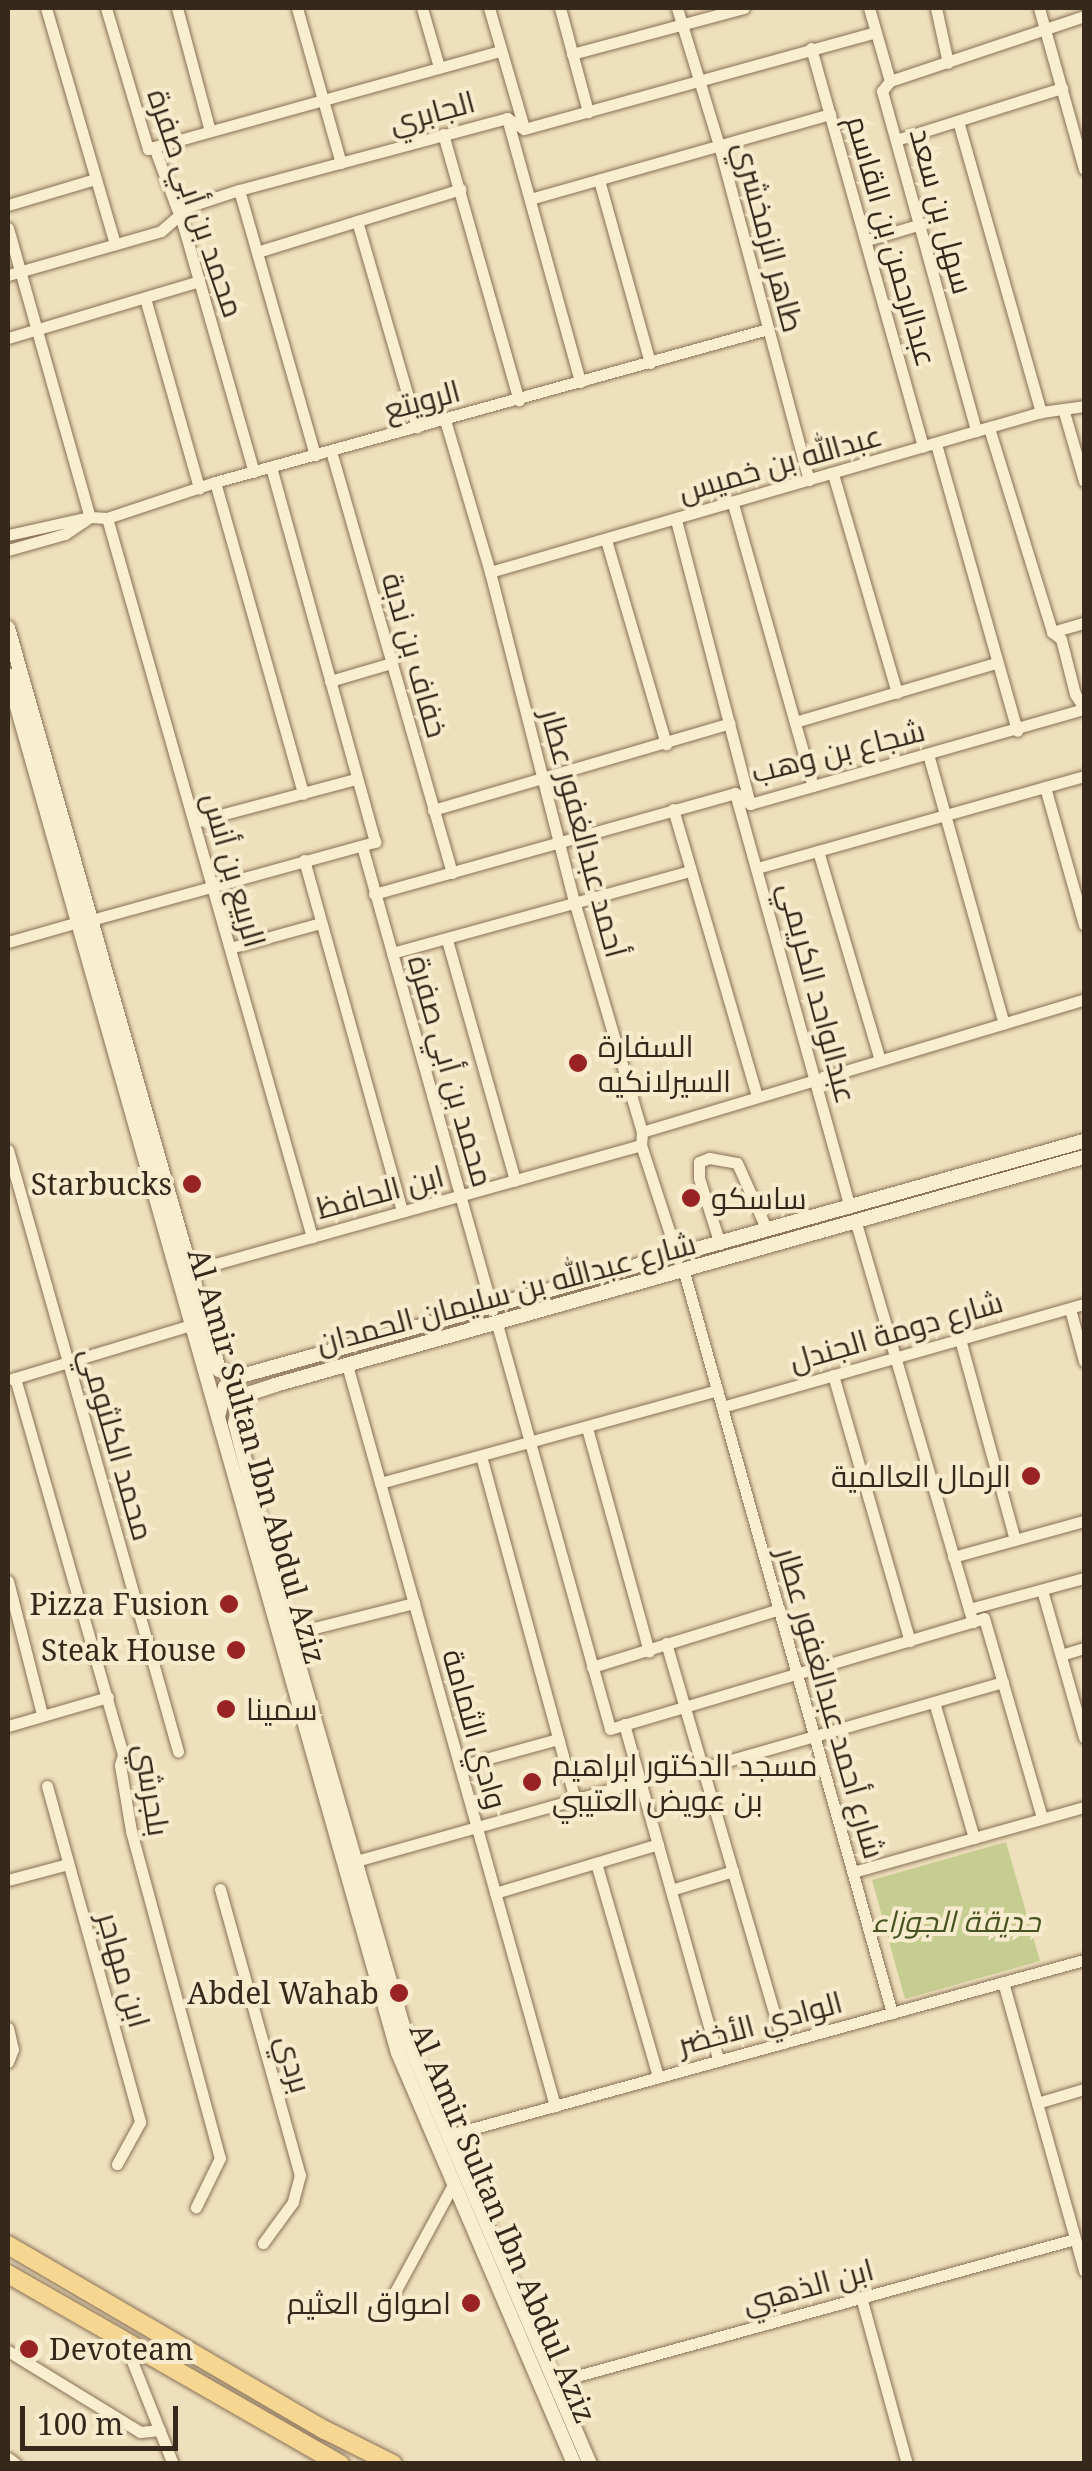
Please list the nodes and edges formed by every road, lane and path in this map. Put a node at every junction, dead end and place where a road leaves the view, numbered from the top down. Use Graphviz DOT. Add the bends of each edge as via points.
graph roads {
  1 [pos="46,8"];
  2 [pos="106,8"];
  3 [pos="177,8"];
  4 [pos="297,8"];
  5 [pos="422,8"];
  6 [pos="488,8"];
  7 [pos="560,8"];
  8 [pos="676,8"];
  9 [pos="744,8"];
  10 [pos="869,8"];
  11 [pos="936,8"];
  12 [pos="1039,8"];
  13 [pos="1084,16"];
  14 [pos="681,25"];
  15 [pos="1045,28"];
  16 [pos="875,32"];
  17 [pos="811,48"];
  18 [pos="502,51"];
  19 [pos="572,54"];
  20 [pos="948,63"];
  21 [pos="439,67"];
  22 [pos="700,80"];
  23 [pos="890,82"];
  24 [pos="1062,88"];
  25 [pos="324,104"];
  26 [pos="588,112"];
  27 [pos="830,114"];
  28 [pos="508,118"];
  29 [pos="958,122"];
  30 [pos="524,129"];
  31 [pos="210,131"];
  32 [pos="443,134"];
  33 [pos="898,140"];
  34 [pos="719,145"];
  35 [pos="154,147"];
  36 [pos="341,164"];
  37 [pos="1084,169"];
  38 [pos="95,179"];
  39 [pos="599,180"];
  40 [pos="239,190"];
  41 [pos="460,190"];
  42 [pos="530,199"];
  43 [pos="8,205"];
  44 [pos="176,215"];
  45 [pos="358,222"];
  46 [pos="918,226"];
  47 [pos="8,228"];
  48 [pos="867,240"];
  49 [pos="115,244"];
  50 [pos="257,252"];
  51 [pos="14,273"];
  52 [pos="199,281"];
  53 [pos="146,298"];
  54 [pos="37,329"];
  55 [pos="768,329"];
  56 [pos="8,338"];
  57 [pos="650,363"];
  58 [pos="580,382"];
  59 [pos="519,400"];
  60 [pos="1084,406"];
  61 [pos="1042,412"];
  62 [pos="1064,412"];
  63 [pos="445,420"];
  64 [pos="418,427"];
  65 [pos="983,429"];
  66 [pos="929,446"];
  67 [pos="331,451"];
  68 [pos="315,455"];
  69 [pos="271,467"];
  70 [pos="254,472"];
  71 [pos="833,474"];
  72 [pos="809,480"];
  73 [pos="215,482"];
  74 [pos="1084,482"];
  75 [pos="199,488"];
  76 [pos="733,504"];
  77 [pos="90,516"];
  78 [pos="107,518"];
  79 [pos="676,520"];
  80 [pos="8,535"];
  81 [pos="606,540"];
  82 [pos="8,550"];
  83 [pos="490,572"];
  84 [pos="1084,623"];
  85 [pos="8,628"];
  86 [pos="1052,632"];
  87 [pos="390,663"];
  88 [pos="996,663"];
  89 [pos="8,675"];
  90 [pos="330,681"];
  91 [pos="897,693"];
  92 [pos="1080,693"];
  93 [pos="1084,708"];
  94 [pos="795,722"];
  95 [pos="730,723"];
  96 [pos="1017,731"];
  97 [pos="666,744"];
  98 [pos="928,754"];
  99 [pos="1084,776"];
  100 [pos="542,778"];
  101 [pos="356,779"];
  102 [pos="813,786"];
  103 [pos="1045,787"];
  104 [pos="736,793"];
  105 [pos="304,794"];
  106 [pos="750,804"];
  107 [pos="673,809"];
  108 [pos="433,810"];
  109 [pos="945,814"];
  110 [pos="194,822"];
  111 [pos="559,841"];
  112 [pos="369,844"];
  113 [pos="818,851"];
  114 [pos="304,860"];
  115 [pos="758,868"];
  116 [pos="690,871"];
  117 [pos="452,873"];
  118 [pos="213,884"];
  119 [pos="374,894"];
  120 [pos="574,902"];
  121 [pos="84,921"];
  122 [pos="321,924"];
  123 [pos="1084,924"];
  124 [pos="447,940"];
  125 [pos="8,942"];
  126 [pos="230,948"];
  127 [pos="392,953"];
  128 [pos="1084,999"];
  129 [pos="1004,1024"];
  130 [pos="880,1060"];
  131 [pos="816,1080"];
  132 [pos="757,1096"];
  133 [pos="642,1138"];
  134 [pos="1084,1141"];
  135 [pos="8,1150"];
  136 [pos="1084,1156"];
  137 [pos="515,1181"];
  138 [pos="460,1196"];
  139 [pos="850,1207"];
  140 [pos="402,1212"];
  141 [pos="856,1222"];
  142 [pos="767,1230"];
  143 [pos="312,1237"];
  144 [pos="720,1244"];
  145 [pos="681,1265"];
  146 [pos="190,1271"];
  147 [pos="1084,1304"];
  148 [pos="1070,1309"];
  149 [pos="494,1317"];
  150 [pos="192,1325"];
  151 [pos="960,1339"];
  152 [pos="896,1356"];
  153 [pos="67,1361"];
  154 [pos="1084,1361"];
  155 [pos="347,1365"];
  156 [pos="212,1374"];
  157 [pos="832,1375"];
  158 [pos="241,1376"];
  159 [pos="11,1379"];
  160 [pos="717,1390"];
  161 [pos="224,1391"];
  162 [pos="252,1393"];
  163 [pos="722,1407"];
  164 [pos="236,1416"];
  165 [pos="588,1428"];
  166 [pos="222,1438"];
  167 [pos="528,1443"];
  168 [pos="480,1456"];
  169 [pos="380,1484"];
  170 [pos="1084,1522"];
  171 [pos="1015,1540"];
  172 [pos="954,1557"];
  173 [pos="1084,1578"];
  174 [pos="8,1581"];
  175 [pos="1042,1590"];
  176 [pos="414,1604"];
  177 [pos="779,1610"];
  178 [pos="976,1616"];
  179 [pos="290,1634"];
  180 [pos="910,1641"];
  181 [pos="666,1642"];
  182 [pos="1084,1648"];
  183 [pos="649,1652"];
  184 [pos="1060,1654"];
  185 [pos="592,1667"];
  186 [pos="797,1674"];
  187 [pos="1003,1682"];
  188 [pos="108,1697"];
  189 [pos="934,1702"];
  190 [pos="686,1707"];
  191 [pos="42,1714"];
  192 [pos="624,1724"];
  193 [pos="8,1726"];
  194 [pos="814,1736"];
  195 [pos="1084,1736"];
  196 [pos="558,1739"];
  197 [pos="178,1751"];
  198 [pos="460,1766"];
  199 [pos="703,1768"];
  200 [pos="640,1781"];
  201 [pos="48,1786"];
  202 [pos="575,1800"];
  203 [pos="1084,1806"];
  204 [pos="1042,1818"];
  205 [pos="477,1828"];
  206 [pos="974,1838"];
  207 [pos="658,1844"];
  208 [pos="356,1861"];
  209 [pos="596,1862"];
  210 [pos="68,1864"];
  211 [pos="733,1871"];
  212 [pos="853,1872"];
  213 [pos="8,1880"];
  214 [pos="220,1889"];
  215 [pos="671,1890"];
  216 [pos="496,1894"];
  217 [pos="1084,1960"];
  218 [pos="1003,1982"];
  219 [pos="892,2013"];
  220 [pos="8,2028"];
  221 [pos="783,2043"];
  222 [pos="719,2060"];
  223 [pos="8,2062"];
  224 [pos="658,2077"];
  225 [pos="1084,2088"];
  226 [pos="1037,2103"];
  227 [pos="555,2106"];
  228 [pos="449,2135"];
  229 [pos="117,2164"];
  230 [pos="454,2183"];
  231 [pos="196,2207"];
  232 [pos="1076,2238"];
  233 [pos="264,2243"];
  234 [pos="8,2245"];
  235 [pos="1084,2271"];
  236 [pos="10,2278"];
  237 [pos="861,2297"];
  238 [pos="384,2312"];
  239 [pos="124,2341"];
  240 [pos="8,2351"];
  241 [pos="554,2382"];
  242 [pos="160,2430"];
  243 [pos="8,2458"];
  244 [pos="16,2464"];
  245 [pos="174,2464"];
  246 [pos="340,2464"];
  247 [pos="393,2464"];
  248 [pos="574,2464"];
  249 [pos="590,2464"];
  250 [pos="907,2464"];
  1 -- 38 [label="street"];
  2 -- 35 [label="street, محمد بن أبي صفرة" via="148,149"];
  3 -- 31 [label="street"];
  4 -- 25 [label="street"];
  5 -- 21 [label="street"];
  6 -- 18 [label="street"];
  7 -- 19 [label="street"];
  8 -- 14 [label="street, طاهر الزمخشري"];
  9 -- 14 [label="street"];
  10 -- 16 [label="street, سهل بن سعد"];
  11 -- 20 [label="street"];
  12 -- 15 [label="street"];
  13 -- 15 [label="street"];
  14 -- 19 [label="street"];
  14 -- 22 [label="street, طاهر الزمخشري"];
  15 -- 20 [label="street"];
  15 -- 24 [label="street"];
  16 -- 17 [label="street"];
  16 -- 23 [label="street, سهل بن سعد"];
  17 -- 22 [label="street"];
  17 -- 27 [label="street, عبدالرحمن بن القاسم"];
  18 -- 21 [label="street"];
  18 -- 30 [label="street"];
  19 -- 26 [label="street"];
  20 -- 23 [label="street"];
  21 -- 25 [label="street"];
  22 -- 26 [label="street"];
  22 -- 34 [label="street, طاهر الزمخشري"];
  23 -- 33 [label="street, سهل بن سعد" via="882,92"];
  24 -- 29 [label="street"];
  24 -- 37 [label="street"];
  25 -- 31 [label="street"];
  25 -- 36 [label="street"];
  26 -- 30 [label="street"];
  27 -- 34 [label="street"];
  27 -- 48 [label="street, عبدالرحمن بن القاسم"];
  28 -- 30 [label="street, الجابري"];
  28 -- 32 [label="street, الجابري"];
  28 -- 42 [label="street"];
  29 -- 33 [label="street"];
  29 -- 61 [label="street"];
  31 -- 35 [label="street"];
  32 -- 36 [label="street, الجابري"];
  32 -- 41 [label="street"];
  33 -- 46 [label="street, سهل بن سعد"];
  34 -- 39 [label="street"];
  34 -- 55 [label="street, طاهر الزمخشري"];
  35 -- 44 [label="street, محمد بن أبي صفرة"];
  36 -- 40 [label="street, الجابري"];
  38 -- 43 [label="street"];
  38 -- 49 [label="street"];
  39 -- 42 [label="street"];
  39 -- 57 [label="street"];
  40 -- 44 [label="street, الجابري"];
  40 -- 50 [label="street"];
  41 -- 45 [label="street"];
  41 -- 59 [label="street"];
  42 -- 58 [label="street"];
  44 -- 49 [label="street, الجابري" via="161,231"];
  44 -- 52 [label="street, محمد بن أبي صفرة"];
  45 -- 50 [label="street"];
  45 -- 64 [label="street"];
  46 -- 48 [label="street"];
  46 -- 65 [label="street, سهل بن سعد"];
  47 -- 51 [label="street"];
  48 -- 66 [label="street, عبدالرحمن بن القاسم"];
  49 -- 51 [label="street, الجابري"];
  50 -- 68 [label="street"];
  51 -- 54 [label="street"];
  52 -- 53 [label="street"];
  52 -- 70 [label="street, محمد بن أبي صفرة"];
  53 -- 54 [label="street"];
  53 -- 75 [label="street"];
  54 -- 56 [label="street"];
  54 -- 77 [label="street"];
  55 -- 57 [label="street, الرويتع"];
  55 -- 72 [label="street, طاهر الزمخشري"];
  57 -- 58 [label="street, الرويتع"];
  58 -- 59 [label="street, الرويتع"];
  59 -- 63 [label="street, الرويتع"];
  60 -- 62 [label="street, عبدالله بن خميس"];
  61 -- 62 [label="street, عبدالله بن خميس"];
  61 -- 65 [label="street, عبدالله بن خميس"];
  62 -- 74 [label="street"];
  63 -- 64 [label="street, الرويتع"];
  63 -- 83 [label="street, أحمد عبدالغفور عطار"];
  64 -- 67 [label="street, الرويتع"];
  65 -- 66 [label="street, عبدالله بن خميس"];
  65 -- 86 [label="street, سهل بن سعد"];
  66 -- 71 [label="street, عبدالله بن خميس"];
  66 -- 88 [label="street, عبدالرحمن بن القاسم"];
  67 -- 68 [label="street, الرويتع"];
  67 -- 87 [label="street, خفاف بن ندبة"];
  68 -- 69 [label="street, الرويتع"];
  69 -- 70 [label="street, الرويتع"];
  69 -- 90 [label="street, محمد بن أبي صفرة"];
  70 -- 73 [label="street, الرويتع"];
  71 -- 72 [label="street, عبدالله بن خميس"];
  71 -- 91 [label="street"];
  72 -- 76 [label="street, عبدالله بن خميس"];
  73 -- 75 [label="street, الرويتع"];
  73 -- 105 [label="street"];
  75 -- 78 [label="street, الرويتع"];
  76 -- 79 [label="street, عبدالله بن خميس"];
  76 -- 94 [label="street"];
  77 -- 78 [label="street, الرويتع"];
  77 -- 80 [label="street, الرويتع"];
  77 -- 82 [label="street" via="65,534"];
  78 -- 110 [label="street, الربيع بن أنس"];
  79 -- 81 [label="street, عبدالله بن خميس"];
  79 -- 95 [label="street"];
  81 -- 83 [label="street, عبدالله بن خميس"];
  81 -- 97 [label="street"];
  83 -- 100 [label="street, أحمد عبدالغفور عطار"];
  84 -- 86 [label="street"];
  85 -- 121 [label="street, Al Amir Sultan Ibn Abdul Aziz"];
  86 -- 92 [label="street, سهل بن سعد"];
  87 -- 90 [label="street"];
  87 -- 108 [label="street, خفاف بن ندبة"];
  88 -- 91 [label="street"];
  88 -- 96 [label="street, عبدالرحمن بن القاسم"];
  89 -- 121 [label="street, Al Amir Sultan Ibn Abdul Aziz"];
  90 -- 101 [label="street, محمد بن أبي صفرة"];
  91 -- 94 [label="street"];
  92 -- 93 [label="street, سهل بن سعد"];
  93 -- 96 [label="street, شجاع بن وهب"];
  94 -- 102 [label="street"];
  95 -- 97 [label="street"];
  95 -- 106 [label="street"];
  96 -- 98 [label="street, شجاع بن وهب"];
  97 -- 100 [label="street"];
  98 -- 102 [label="street, شجاع بن وهب"];
  98 -- 109 [label="street"];
  99 -- 103 [label="street"];
  100 -- 108 [label="street"];
  100 -- 111 [label="street, أحمد عبدالغفور عطار"];
  101 -- 105 [label="street"];
  101 -- 112 [label="street, محمد بن أبي صفرة"];
  102 -- 106 [label="street, شجاع بن وهب"];
  103 -- 109 [label="street"];
  103 -- 123 [label="street"];
  104 -- 106 [label="street, شجاع بن وهب"];
  104 -- 107 [label="street, شجاع بن وهب"];
  104 -- 115 [label="street, عبدالواحد الكريمي"];
  105 -- 110 [label="street"];
  107 -- 111 [label="street, شجاع بن وهب"];
  107 -- 116 [label="street"];
  108 -- 117 [label="street, خفاف بن ندبة"];
  109 -- 113 [label="street"];
  109 -- 129 [label="street"];
  110 -- 118 [label="street, الربيع بن أنس"];
  111 -- 117 [label="street, شجاع بن وهب"];
  111 -- 120 [label="street, أحمد عبدالغفور عطار"];
  112 -- 114 [label="street"];
  112 -- 119 [label="street, محمد بن أبي صفرة"];
  113 -- 115 [label="street"];
  113 -- 130 [label="street"];
  114 -- 118 [label="street"];
  114 -- 122 [label="street"];
  115 -- 131 [label="street, عبدالواحد الكريمي"];
  116 -- 120 [label="street"];
  116 -- 132 [label="street"];
  117 -- 119 [label="street, شجاع بن وهب"];
  118 -- 121 [label="street"];
  118 -- 126 [label="street, الربيع بن أنس"];
  119 -- 127 [label="street, محمد بن أبي صفرة"];
  120 -- 124 [label="street"];
  120 -- 133 [label="street, أحمد عبدالغفور عطار"];
  121 -- 125 [label="street"];
  121 -- 146 [label="street, Al Amir Sultan Ibn Abdul Aziz"];
  121 -- 150 [label="street, Al Amir Sultan Ibn Abdul Aziz"];
  122 -- 126 [label="street"];
  122 -- 140 [label="street"];
  124 -- 127 [label="street"];
  124 -- 137 [label="street"];
  126 -- 143 [label="street, الربيع بن أنس"];
  127 -- 138 [label="street, محمد بن أبي صفرة"];
  128 -- 129 [label="street, ابن الحافظ"];
  129 -- 130 [label="street, ابن الحافظ"];
  130 -- 131 [label="street, ابن الحافظ"];
  131 -- 132 [label="street, ابن الحافظ"];
  131 -- 139 [label="street, عبدالواحد الكريمي"];
  132 -- 133 [label="street, ابن الحافظ"];
  133 -- 137 [label="street, ابن الحافظ"];
  133 -- 145 [label="street, أحمد عبدالغفور عطار"];
  134 -- 139 [label="street, شارع عبدالله بن سليمان الحمدان"];
  135 -- 153 [label="street, محمد الكلثومي"];
  136 -- 141 [label="street, شارع عبدالله بن سليمان الحمدان"];
  137 -- 138 [label="street, ابن الحافظ"];
  138 -- 140 [label="street, ابن الحافظ"];
  138 -- 149 [label="street, محمد بن أبي صفرة"];
  139 -- 142 [label="street, شارع عبدالله بن سليمان الحمدان"];
  140 -- 143 [label="street, ابن الحافظ"];
  141 -- 145 [label="street, شارع عبدالله بن سليمان الحمدان"];
  141 -- 152 [label="street"];
  142 -- 144 [label="street, شارع عبدالله بن سليمان الحمدان"];
  142 -- 144 [label="street" via="737,1163 709,1158 699,1162 699,1178"];
  143 -- 146 [label="street, ابن الحافظ"];
  144 -- 145 [label="street, شارع عبدالله بن سليمان الحمدان"];
  145 -- 149 [label="street, شارع عبدالله بن سليمان الحمدان"];
  145 -- 160 [label="street"];
  146 -- 156 [label="street, Al Amir Sultan Ibn Abdul Aziz"];
  147 -- 148 [label="street, شارع دومة الجندل"];
  148 -- 151 [label="street, شارع دومة الجندل"];
  148 -- 154 [label="street"];
  149 -- 155 [label="street, شارع عبدالله بن سليمان الحمدان"];
  149 -- 158 [label="street, شارع عبدالله بن سليمان الحمدان"];
  149 -- 167 [label="street, محمد بن أبي صفرة"];
  150 -- 153 [label="street"];
  150 -- 156 [label="street, Al Amir Sultan Ibn Abdul Aziz"];
  151 -- 152 [label="street, شارع دومة الجندل"];
  151 -- 171 [label="street"];
  152 -- 157 [label="street, شارع دومة الجندل"];
  152 -- 172 [label="street"];
  153 -- 159 [label="street"];
  153 -- 197 [label="street, محمد الكلثومي"];
  155 -- 162 [label="street, شارع عبدالله بن سليمان الحمدان"];
  155 -- 169 [label="street, وادي الثمامة"];
  156 -- 158 [label="street, Al Amir Sultan Ibn Abdul Aziz"];
  156 -- 161 [label="street"];
  156 -- 166 [label="street, Al Amir Sultan Ibn Abdul Aziz"];
  157 -- 163 [label="street, شارع دومة الجندل"];
  157 -- 180 [label="street"];
  158 -- 161 [label="street"];
  158 -- 162 [label="street" via="236,1391"];
  159 -- 188 [label="street, بلجرشي"];
  160 -- 163 [label="street, شارع أحمد عبدالغفور عطار"];
  160 -- 165 [label="street"];
  161 -- 162 [label="street, شارع عبدالله بن سليمان الحمدان"];
  161 -- 164 [label="street, Al Amir Sultan Ibn Abdul Aziz"];
  161 -- 166 [label="street"];
  162 -- 164 [label="street"];
  163 -- 177 [label="street, شارع أحمد عبدالغفور عطار"];
  164 -- 179 [label="street, Al Amir Sultan Ibn Abdul Aziz"];
  165 -- 167 [label="street"];
  165 -- 183 [label="street"];
  166 -- 230 [label="street, Al Amir Sultan Ibn Abdul Aziz" via="398,2054"];
  167 -- 168 [label="street"];
  167 -- 185 [label="street, محمد بن أبي صفرة"];
  168 -- 169 [label="street"];
  168 -- 196 [label="street"];
  169 -- 176 [label="street, وادي الثمامة"];
  170 -- 171 [label="street"];
  171 -- 172 [label="street"];
  172 -- 178 [label="street"];
  173 -- 175 [label="street"];
  174 -- 191 [label="street"];
  175 -- 178 [label="street"];
  175 -- 184 [label="street"];
  176 -- 179 [label="street"];
  176 -- 198 [label="street, وادي الثمامة"];
  177 -- 181 [label="street"];
  177 -- 186 [label="street, شارع أحمد عبدالغفور عطار"];
  178 -- 180 [label="street"];
  178 -- 187 [label="street"];
  179 -- 208 [label="street, Al Amir Sultan Ibn Abdul Aziz"];
  180 -- 186 [label="street"];
  181 -- 183 [label="street"];
  181 -- 190 [label="street"];
  182 -- 184 [label="street"];
  183 -- 185 [label="street"];
  184 -- 195 [label="street"];
  185 -- 192 [label="street, محمد بن أبي صفرة" via="610,1729"];
  186 -- 190 [label="street"];
  186 -- 194 [label="street, شارع أحمد عبدالغفور عطار"];
  187 -- 189 [label="street"];
  187 -- 204 [label="street"];
  188 -- 191 [label="street"];
  188 -- 231 [label="street, بلجرشي" via="124,1756 131,1831 220,2158"];
  189 -- 194 [label="street"];
  189 -- 206 [label="street"];
  190 -- 192 [label="street"];
  190 -- 199 [label="street"];
  191 -- 193 [label="street"];
  192 -- 200 [label="street"];
  194 -- 199 [label="street"];
  194 -- 212 [label="street, شارع أحمد عبدالغفور عطار"];
  196 -- 198 [label="street"];
  196 -- 202 [label="street"];
  198 -- 205 [label="street, وادي الثمامة"];
  199 -- 211 [label="street"];
  200 -- 202 [label="street"];
  200 -- 207 [label="street"];
  201 -- 210 [label="street, ابن مهاجر"];
  202 -- 205 [label="street"];
  203 -- 204 [label="street"];
  204 -- 206 [label="street"];
  205 -- 208 [label="street"];
  205 -- 216 [label="street, وادي الثمامة"];
  206 -- 212 [label="street"];
  207 -- 209 [label="street"];
  207 -- 215 [label="street"];
  208 -- 228 [label="street, Al Amir Sultan Ibn Abdul Aziz" via="406,2040"];
  209 -- 216 [label="street"];
  209 -- 224 [label="street"];
  210 -- 213 [label="street"];
  210 -- 229 [label="street, ابن مهاجر" via="140,2122"];
  211 -- 215 [label="street"];
  211 -- 221 [label="street"];
  212 -- 219 [label="street, شارع أحمد عبدالغفور عطار"];
  214 -- 233 [label="street, بردي" via="300,2175 293,2202"];
  215 -- 222 [label="street"];
  216 -- 227 [label="street, وادي الثمامة"];
  217 -- 218 [label="street, الوادي الأخضر"];
  218 -- 219 [label="street, الوادي الأخضر"];
  218 -- 226 [label="street"];
  219 -- 221 [label="street, الوادي الأخضر"];
  220 -- 223 [label="street"];
  221 -- 222 [label="street, الوادي الأخضر"];
  222 -- 224 [label="street, الوادي الأخضر"];
  224 -- 227 [label="street, الوادي الأخضر"];
  225 -- 226 [label="street"];
  226 -- 232 [label="street"];
  227 -- 228 [label="street, الوادي الأخضر"];
  228 -- 241 [label="street, Al Amir Sultan Ibn Abdul Aziz"];
  230 -- 238 [label="street"];
  230 -- 248 [label="street, Al Amir Sultan Ibn Abdul Aziz"];
  232 -- 235 [label="street"];
  232 -- 237 [label="street, ابن الذهبي"];
  234 -- 247 [label="main road"];
  236 -- 239 [label="main road"];
  237 -- 241 [label="street, ابن الذهبي"];
  237 -- 250 [label="street"];
  239 -- 242 [label="street"];
  239 -- 246 [label="main road"];
  240 -- 242 [label="street" via="140,2432"];
  241 -- 249 [label="street, Al Amir Sultan Ibn Abdul Aziz"];
  242 -- 245 [label="street"];
  243 -- 244 [label="street"];
}
